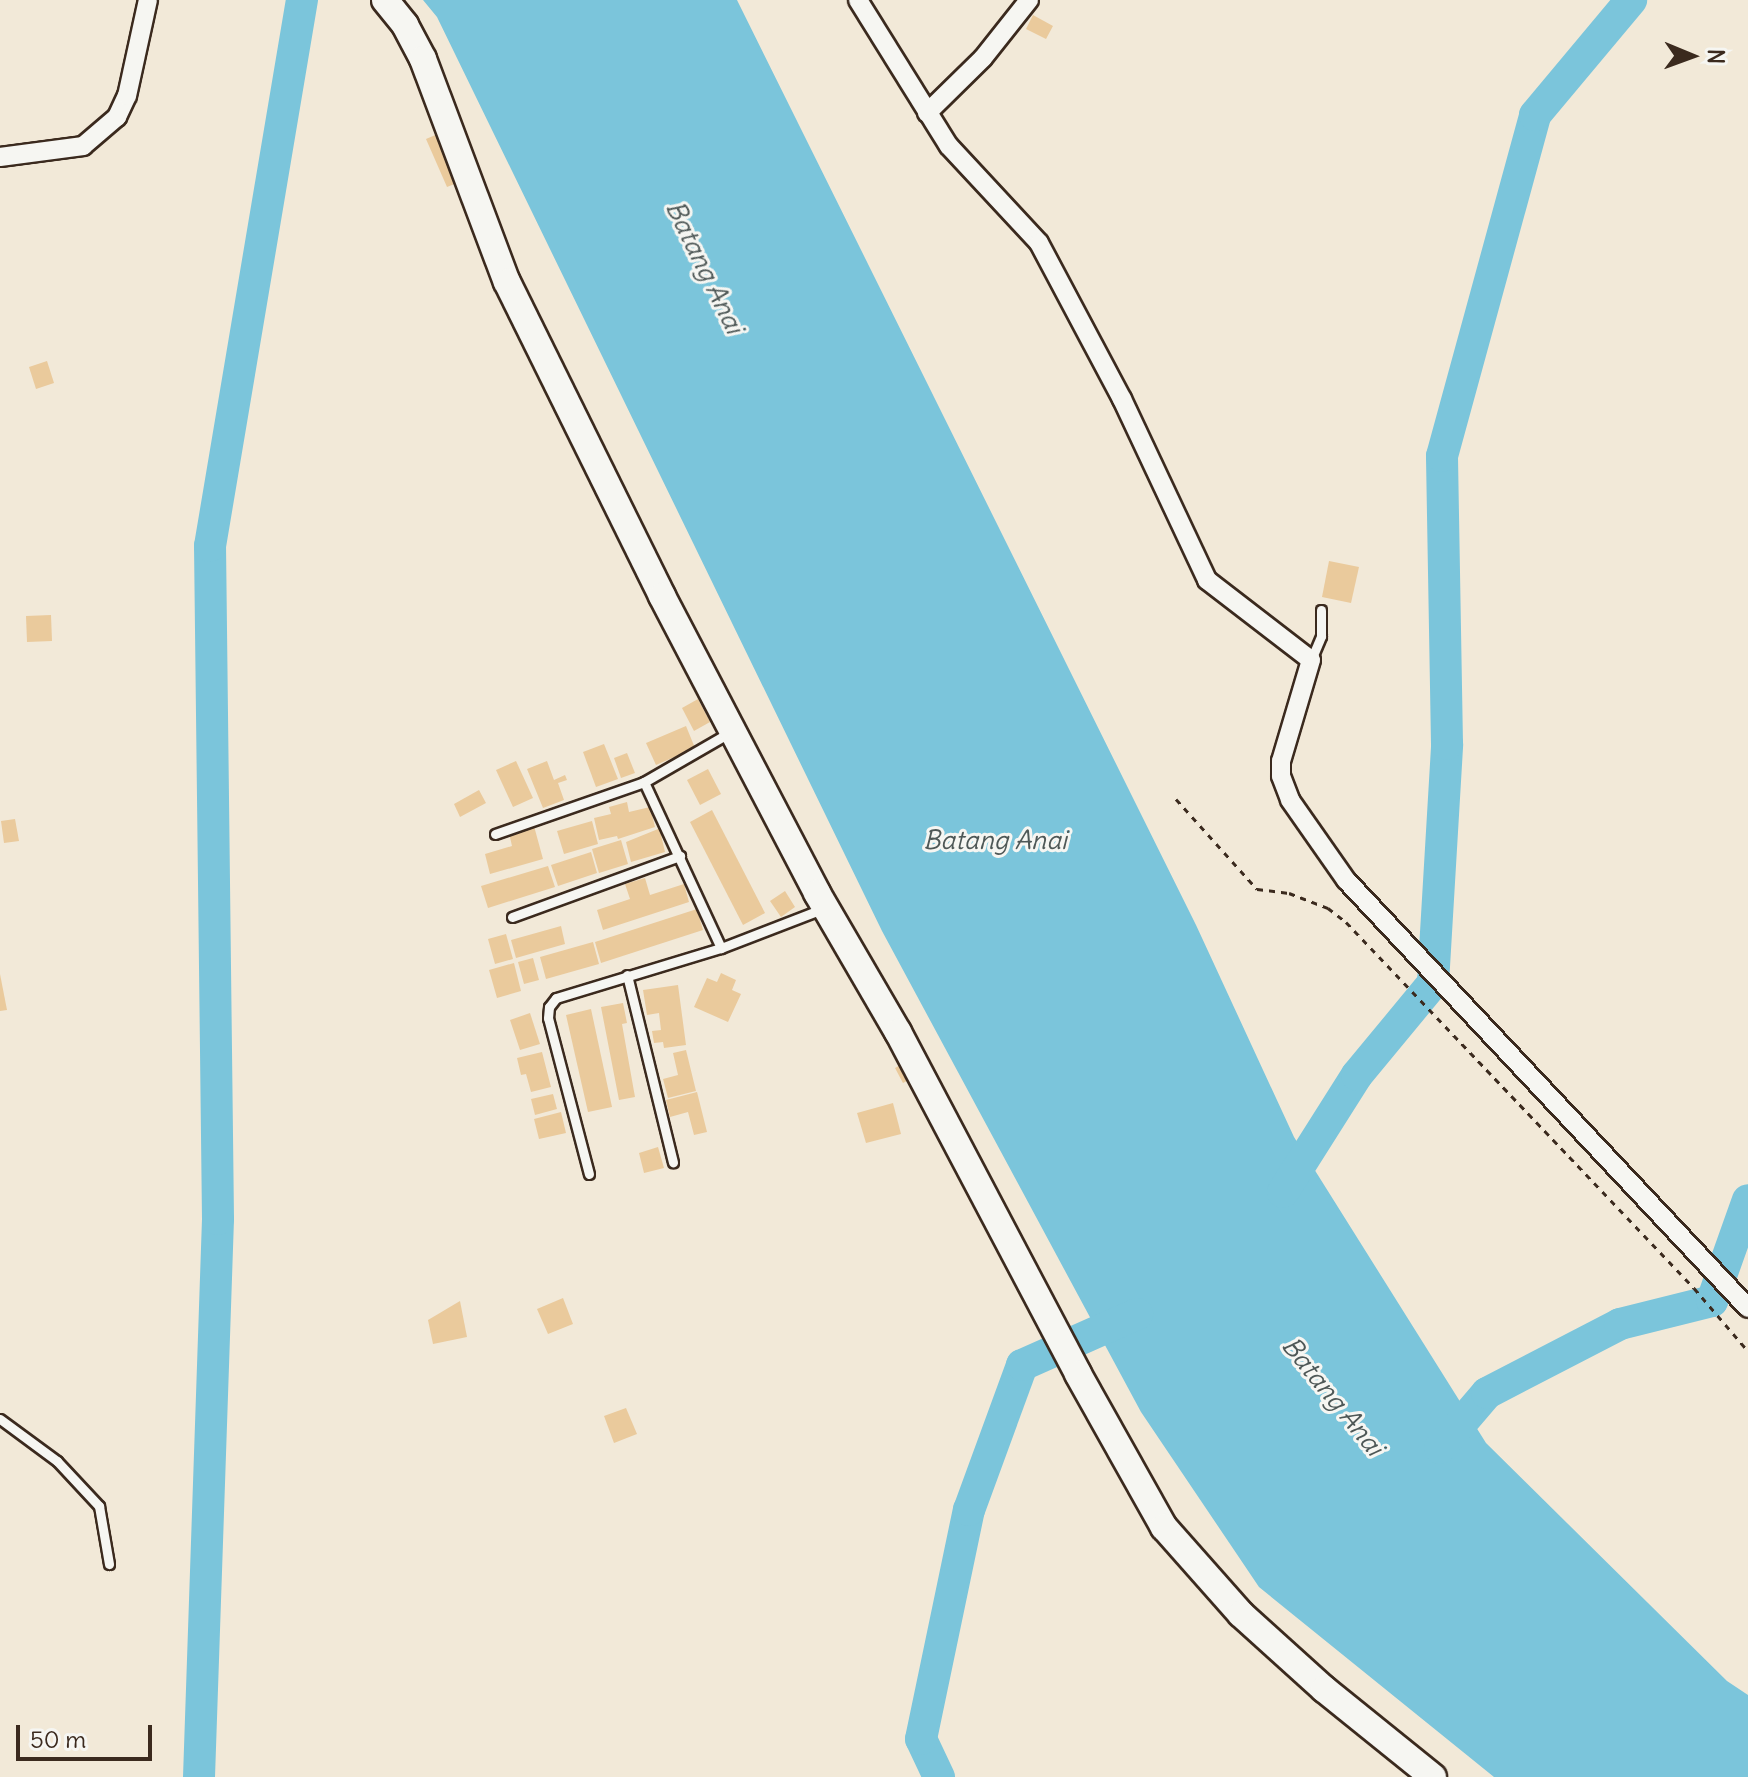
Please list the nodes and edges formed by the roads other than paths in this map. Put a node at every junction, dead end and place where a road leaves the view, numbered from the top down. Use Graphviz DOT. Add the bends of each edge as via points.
graph roads {
  1 [pos="148,0"];
  2 [pos="385,0"];
  3 [pos="858,0"];
  4 [pos="1029,0"];
  5 [pos="927,113"];
  6 [pos="0,157"];
  7 [pos="1321,610"];
  8 [pos="1311,660"];
  9 [pos="732,731"];
  10 [pos="644,782"];
  11 [pos="495,834"];
  12 [pos="680,856"];
  13 [pos="825,908"];
  14 [pos="512,917"];
  15 [pos="721,948"];
  16 [pos="627,975"];
  17 [pos="673,1162"];
  18 [pos="589,1174"];
  19 [pos="1748,1308"];
  20 [pos="0,1419"];
  21 [pos="109,1564"];
  22 [pos="1433,1777"];
  1 -- 6 [label="street" via="127,96 117,117 83,146"];
  2 -- 9 [label="street" via="405,25 436,87 507,282"];
  3 -- 5 [label="street"];
  4 -- 5 [label="street" via="983,58"];
  5 -- 8 [label="street" via="949,146 1039,243 1122,399 1207,580"];
  7 -- 8 [label="lane" via="1321,636"];
  8 -- 19 [label="street" via="1284,747 1281,776 1346,880"];
  9 -- 10 [label="lane"];
  9 -- 13 [label="street"];
  10 -- 11 [label="lane"];
  10 -- 12 [label="lane"];
  12 -- 14 [label="lane"];
  12 -- 15 [label="lane"];
  13 -- 15 [label="lane"];
  13 -- 22 [label="street" via="898,1032 1164,1527 1241,1614"];
  15 -- 16 [label="lane"];
  16 -- 17 [label="lane"];
  16 -- 18 [label="lane" via="556,998 549,1007 567,1100"];
  20 -- 21 [label="lane" via="57,1461 99,1506"];
}
